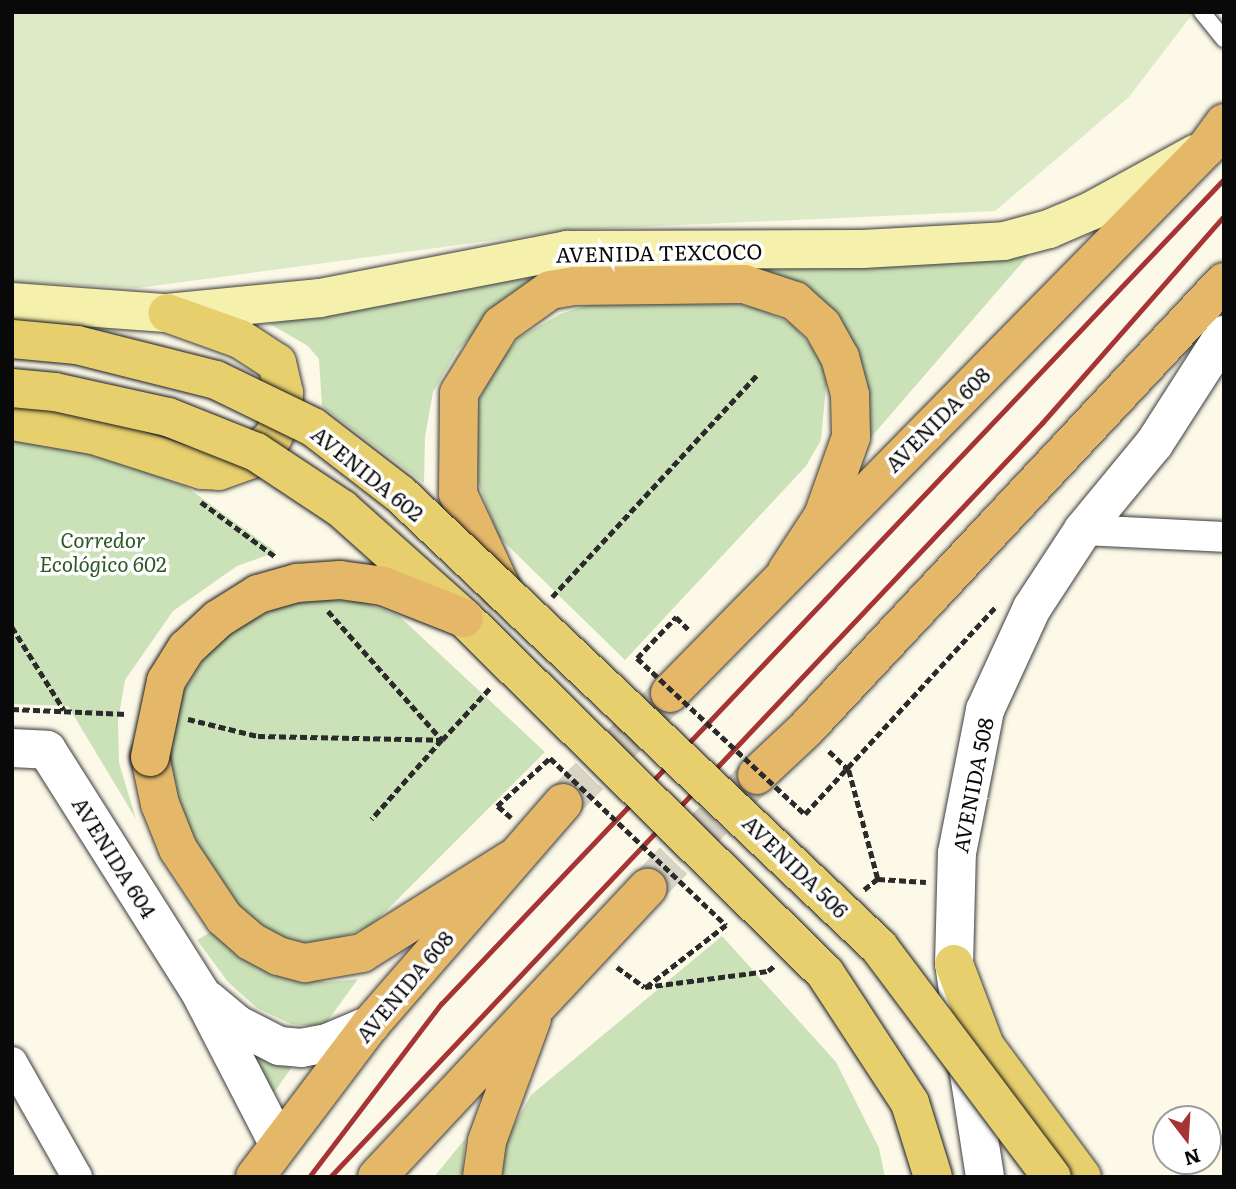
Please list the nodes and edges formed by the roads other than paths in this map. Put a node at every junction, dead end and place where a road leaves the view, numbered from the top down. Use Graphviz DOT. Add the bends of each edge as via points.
graph roads {
  1 [pos="1202,12"];
  2 [pos="1224,39"];
  3 [pos="1215,135"];
  4 [pos="1224,282"];
  5 [pos="12,302"];
  6 [pos="167,313"];
  7 [pos="1224,335"];
  8 [pos="12,339"];
  9 [pos="12,388"];
  10 [pos="12,421"];
  11 [pos="1083,530"];
  12 [pos="1224,537"];
  13 [pos="787,571"];
  14 [pos="502,589"];
  15 [pos="464,618"];
  16 [pos="670,693"];
  17 [pos="12,748"];
  18 [pos="757,775"];
  19 [pos="563,803"];
  20 [pos="510,860"];
  21 [pos="647,888"];
  22 [pos="954,964"];
  23 [pos="201,994"];
  24 [pos="538,1003"];
  25 [pos="370,1025"];
  26 [pos="12,1062"];
  27 [pos="278,1143"];
  28 [pos="77,1177"];
  29 [pos="255,1177"];
  30 [pos="377,1177"];
  31 [pos="482,1177"];
  32 [pos="933,1177"];
  33 [pos="985,1177"];
  34 [pos="1052,1177"];
  35 [pos="1082,1177"];
  1 -- 2 [label="lane"];
  3 -- 6 [label="main road, AVENIDA TEXCOCO" via="1091,211 1004,241 863,249 567,250 320,298"];
  3 -- 13 [label="highway, AVENIDA 608"];
  4 -- 18 [label="highway" via="806,729"];
  5 -- 6 [label="main road, AVENIDA TEXCOCO"];
  6 -- 10 [label="main road" via="240,339 277,363 284,393 280,423 273,437 249,460 219,471 202,470 104,438"];
  7 -- 11 [label="street, AVENIDA 508" via="1154,444"];
  8 -- 14 [label="main road, AVENIDA 602, bridge" via="77,345 216,380 313,426 400,494"];
  9 -- 15 [label="main road, bridge" via="55,392 169,417 256,452 342,509"];
  11 -- 12 [label="street"];
  11 -- 22 [label="street, AVENIDA 508" via="1032,608 985,710 957,853"];
  13 -- 14 [label="highway" via="823,516 847,458 852,416 840,357 810,312 779,293 744,284 550,290 501,325 459,393 458,494"];
  13 -- 16 [label="highway, AVENIDA 608"];
  14 -- 34 [label="main road, AVENIDA 506, bridge" via="879,947"];
  15 -- 20 [label="highway, bridge" via="383,586 340,580 297,583 258,594 218,619 187,648 166,681 150,757 160,804 178,849 224,918 250,941 278,956 305,963 337,961 362,953"];
  15 -- 32 [label="main road, bridge" via="825,973 910,1103"];
  17 -- 23 [label="street, AVENIDA 604" via="47,750"];
  19 -- 20 [label="highway, AVENIDA 608"];
  20 -- 25 [label="highway, AVENIDA 608"];
  21 -- 24 [label="highway"];
  22 -- 33 [label="street, AVENIDA 508"];
  22 -- 35 [label="main road" via="985,1046"];
  23 -- 25 [label="street, AVENIDA 604" via="238,1025 279,1046 327,1043"];
  23 -- 27 [label="street, AVENIDA 604"];
  24 -- 30 [label="highway"];
  24 -- 31 [label="highway" via="487,1141"];
  25 -- 27 [label="highway, AVENIDA 608"];
  26 -- 28 [label="street"];
  27 -- 29 [label="highway, AVENIDA 608"];
}
